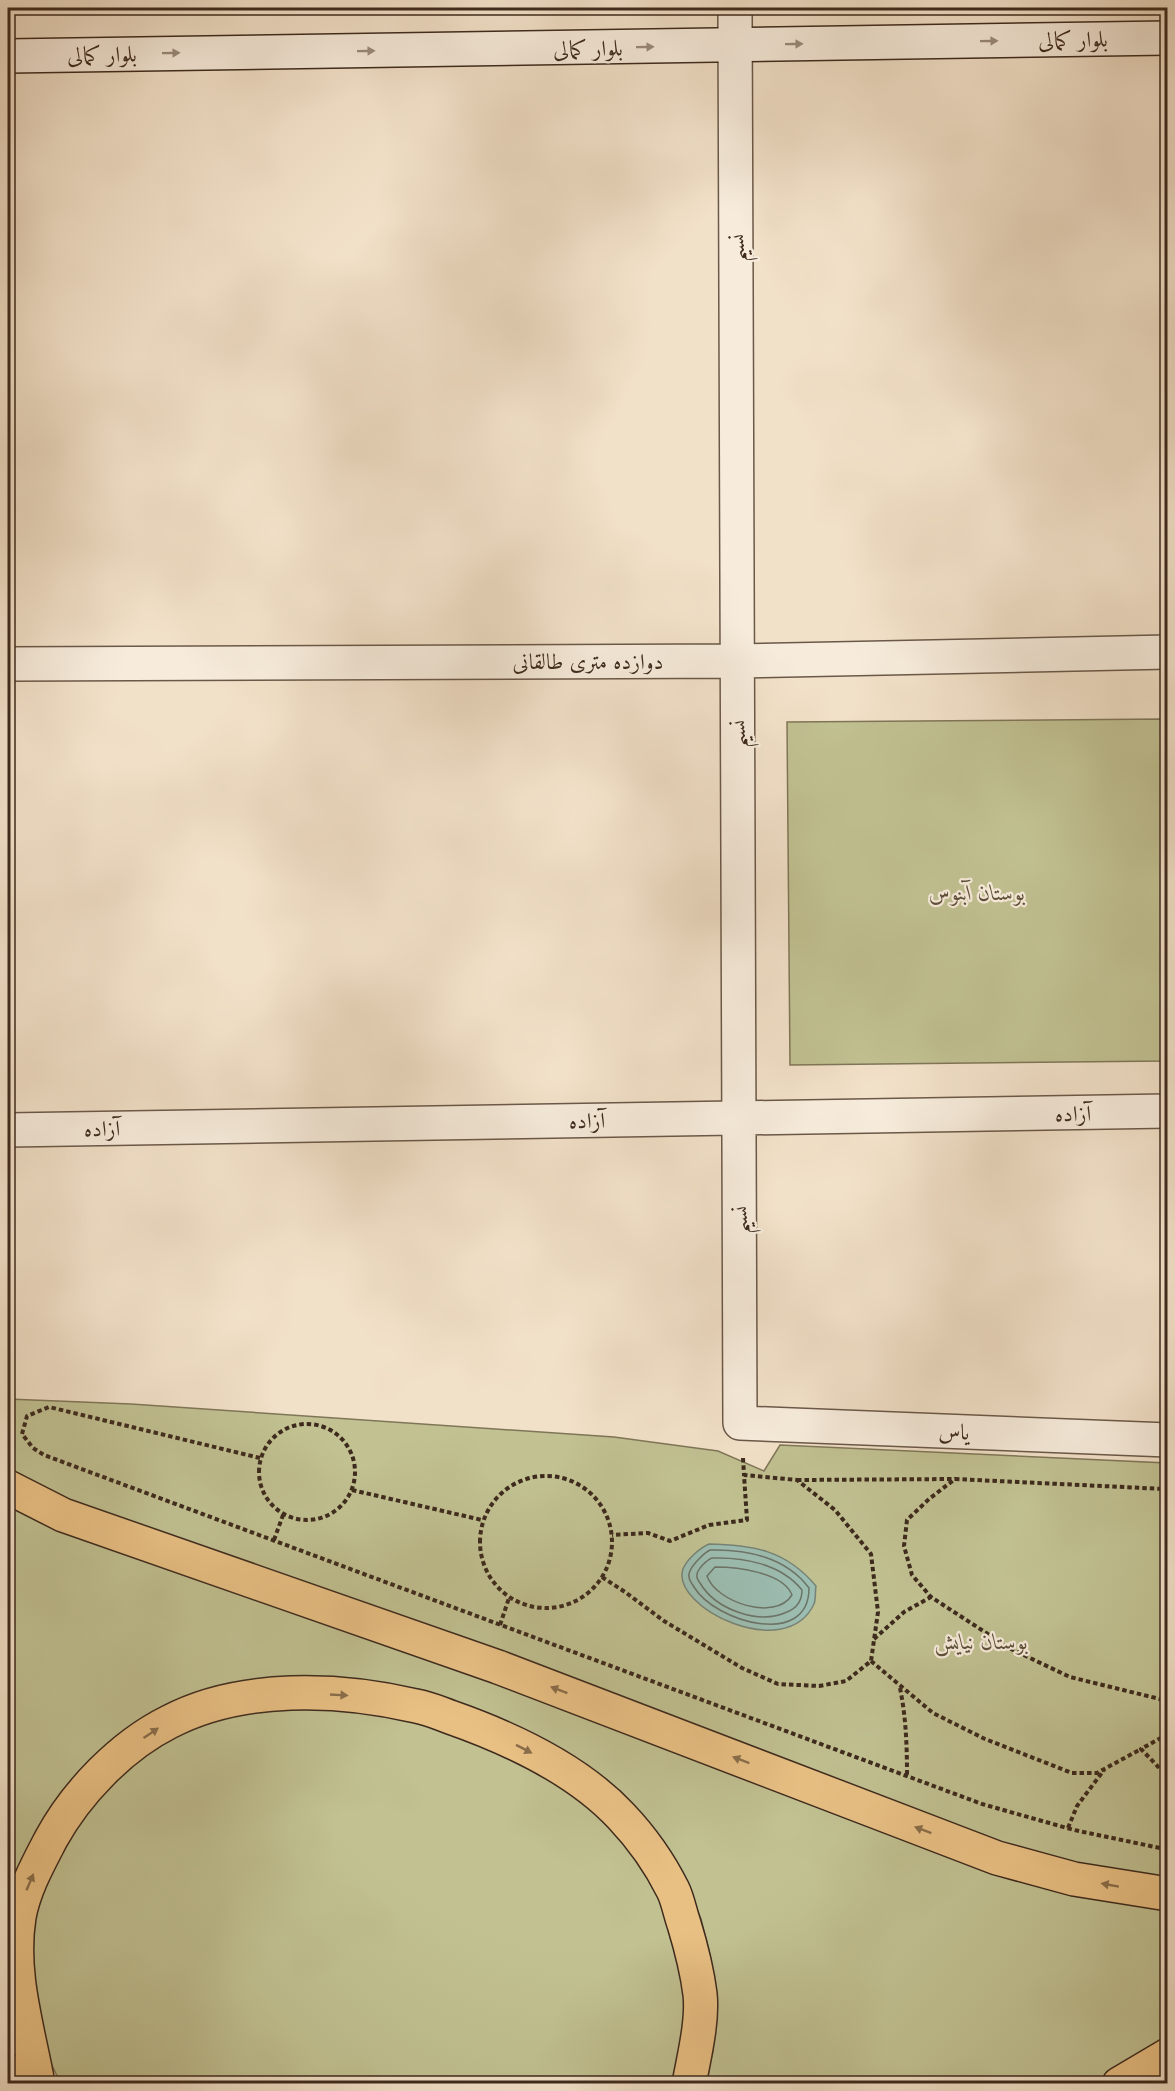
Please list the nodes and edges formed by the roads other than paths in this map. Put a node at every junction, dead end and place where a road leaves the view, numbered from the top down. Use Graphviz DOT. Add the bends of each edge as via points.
graph roads {
  1 [pos="735,8"];
  2 [pos="1167,38"];
  3 [pos="736,46"];
  4 [pos="8,56"];
  5 [pos="1167,651"];
  6 [pos="737,661"];
  7 [pos="8,664"];
  8 [pos="1167,1112"];
  9 [pos="739,1117"];
  10 [pos="8,1130"];
  11 [pos="740,1423"];
  12 [pos="1167,1440"];
  13 [pos="8,1487"];
  14 [pos="1167,1894"];
  15 [pos="1167,2055"];
  16 [pos="8,2071"];
  17 [pos="11,2084"];
  18 [pos="38,2084"];
  19 [pos="689,2084"];
  20 [pos="1119,2084"];
  1 -- 3 [label="street, نسیم"];
  3 -- 2 [label="street, بلوار کمالی, one-way"];
  4 -- 3 [label="street, بلوار کمالی, one-way"];
  3 -- 6 [label="street, نسیم"];
  5 -- 6 [label="street, دوازده متری طالقانی"];
  6 -- 7 [label="street, دوازده متری طالقانی"];
  6 -- 9 [label="street, نسیم"];
  8 -- 9 [label="street, آزاده"];
  9 -- 10 [label="street, آزاده"];
  9 -- 11 [label="street, نسیم"];
  11 -- 12 [label="street, یاس"];
  14 -- 13 [label="highway, one-way" via="1074,1879 997,1858 498,1667 63,1515"];
  15 -- 20 [label="highway"];
  16 -- 17 [label="highway"];
  18 -- 19 [label="highway, one-way" via="18,1978 20,1916 28,1885 60,1823 102,1772 168,1722 246,1698 298,1693 368,1697 419,1706 464,1722 549,1761 621,1815 650,1851 674,1891 691,1947 700,1996"];
}
